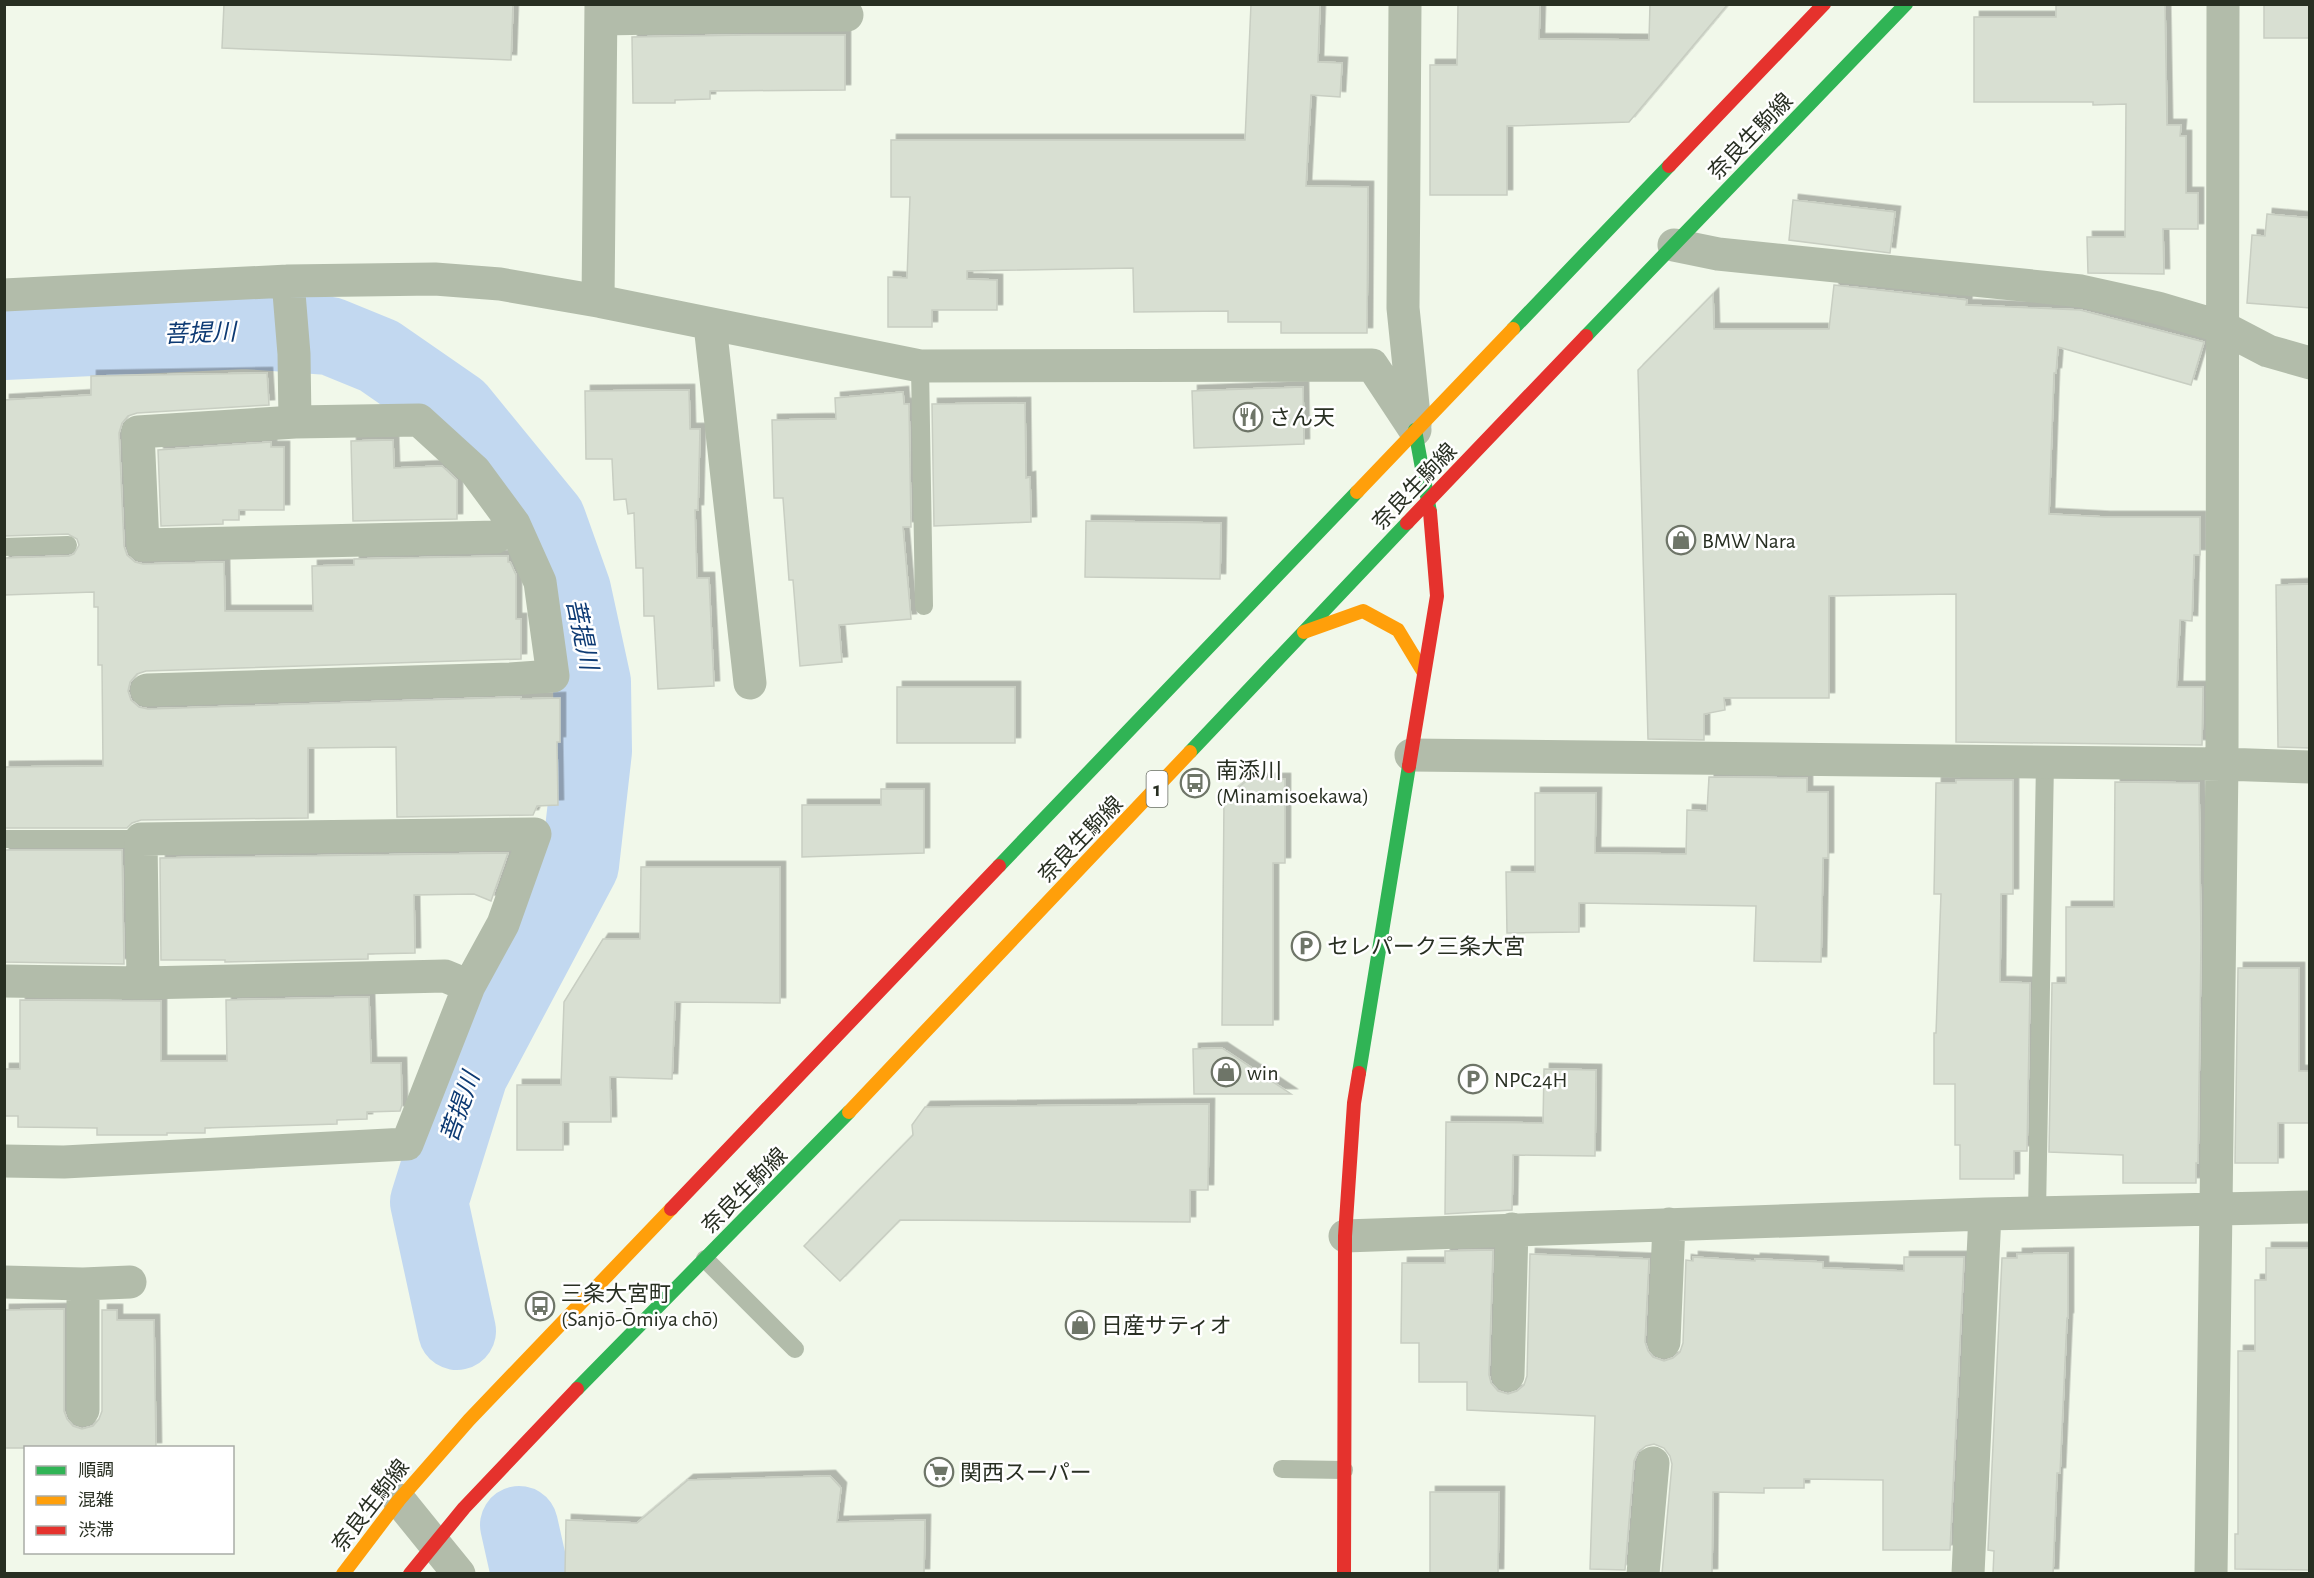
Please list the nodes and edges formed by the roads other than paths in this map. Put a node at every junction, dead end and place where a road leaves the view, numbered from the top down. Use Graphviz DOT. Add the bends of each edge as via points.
graph roads {
  1 [pos="1405,4"];
  2 [pos="1824,4"];
  3 [pos="1906,4"];
  4 [pos="2223,4"];
  5 [pos="601,12"];
  6 [pos="847,15"];
  7 [pos="1674,245"];
  8 [pos="289,291"];
  9 [pos="4,295"];
  10 [pos="598,301"];
  11 [pos="710,325"];
  12 [pos="2222,327"];
  13 [pos="2310,363"];
  14 [pos="920,366"];
  15 [pos="295,422"];
  16 [pos="1415,430"];
  17 [pos="1429,500"];
  18 [pos="514,524"];
  19 [pos="68,545"];
  20 [pos="4,547"];
  21 [pos="924,606"];
  22 [pos="1304,632"];
  23 [pos="1424,673"];
  24 [pos="750,683"];
  25 [pos="147,690"];
  26 [pos="1411,755"];
  27 [pos="2044,762"];
  28 [pos="2222,764"];
  29 [pos="2310,767"];
  30 [pos="141,838"];
  31 [pos="4,839"];
  32 [pos="4,981"];
  33 [pos="142,982"];
  34 [pos="469,986"];
  35 [pos="4,1161"];
  36 [pos="2310,1207"];
  37 [pos="2216,1208"];
  38 [pos="2037,1213"];
  39 [pos="1985,1214"];
  40 [pos="1669,1224"];
  41 [pos="1512,1229"];
  42 [pos="1344,1236"];
  43 [pos="705,1259"];
  44 [pos="4,1282"];
  45 [pos="130,1282"];
  46 [pos="83,1284"];
  47 [pos="1664,1342"];
  48 [pos="795,1349"];
  49 [pos="1508,1375"];
  50 [pos="83,1410"];
  51 [pos="1653,1463"];
  52 [pos="1282,1469"];
  53 [pos="1344,1470"];
  54 [pos="399,1500"];
  55 [pos="435,1542"];
  56 [pos="343,1574"];
  57 [pos="410,1574"];
  58 [pos="459,1574"];
  59 [pos="1344,1574"];
  60 [pos="1643,1574"];
  61 [pos="1968,1574"];
  62 [pos="2211,1574"];
  1 -- 16 [label="street" via="1403,308"];
  2 -- 16 [label="main road, 奈良生駒線"];
  3 -- 7 [label="main road, 奈良生駒線 / 1"];
  4 -- 12 [label="street"];
  5 -- 6 [label="street"];
  5 -- 10 [label="street"];
  7 -- 12 [label="street" via="1718,254 2080,291"];
  7 -- 17 [label="main road, 奈良生駒線 / 1"];
  8 -- 9 [label="street"];
  8 -- 10 [label="street" via="435,279 500,284"];
  8 -- 15 [label="street"];
  10 -- 11 [label="street"];
  11 -- 14 [label="street"];
  11 -- 24 [label="street"];
  12 -- 13 [label="street" via="2268,351"];
  12 -- 28 [label="street"];
  14 -- 16 [label="street" via="1372,365"];
  14 -- 21 [label="lane"];
  15 -- 18 [label="street" via="419,420 475,471"];
  15 -- 18 [label="street" via="138,432 143,545 496,537"];
  16 -- 17 [label="main road"];
  16 -- 54 [label="main road, 奈良生駒線" via="500,1386"];
  17 -- 22 [label="main road, 奈良生駒線 / 1"];
  17 -- 23 [label="main road" via="1437,596"];
  18 -- 25 [label="street" via="540,582 553,676"];
  19 -- 20 [label="lane"];
  22 -- 23 [label="main road" via="1363,611 1398,630"];
  22 -- 43 [label="main road, 奈良生駒線 / 1"];
  23 -- 26 [label="main road"];
  26 -- 27 [label="street"];
  26 -- 42 [label="main road" via="1354,1103"];
  27 -- 28 [label="street"];
  27 -- 38 [label="lane"];
  28 -- 29 [label="street"];
  28 -- 37 [label="street"];
  30 -- 31 [label="lane"];
  30 -- 33 [label="street"];
  30 -- 34 [label="street" via="535,834 503,924"];
  32 -- 33 [label="street"];
  33 -- 34 [label="street" via="445,976"];
  34 -- 35 [label="street" via="407,1144 64,1162"];
  36 -- 37 [label="street"];
  37 -- 38 [label="street"];
  37 -- 62 [label="street"];
  38 -- 39 [label="street"];
  39 -- 40 [label="street"];
  39 -- 61 [label="street"];
  40 -- 41 [label="street"];
  40 -- 47 [label="street"];
  41 -- 42 [label="street"];
  41 -- 49 [label="street"];
  42 -- 53 [label="main road"];
  43 -- 48 [label="lane"];
  43 -- 55 [label="main road, 奈良生駒線 / 1" via="533,1433"];
  44 -- 46 [label="street"];
  45 -- 46 [label="street"];
  46 -- 50 [label="street"];
  51 -- 60 [label="street"];
  52 -- 53 [label="lane"];
  53 -- 59 [label="main road"];
  54 -- 55 [label="street"];
  54 -- 56 [label="main road, 奈良生駒線"];
  55 -- 57 [label="main road, 奈良生駒線 / 1"];
  55 -- 58 [label="street"];
}
